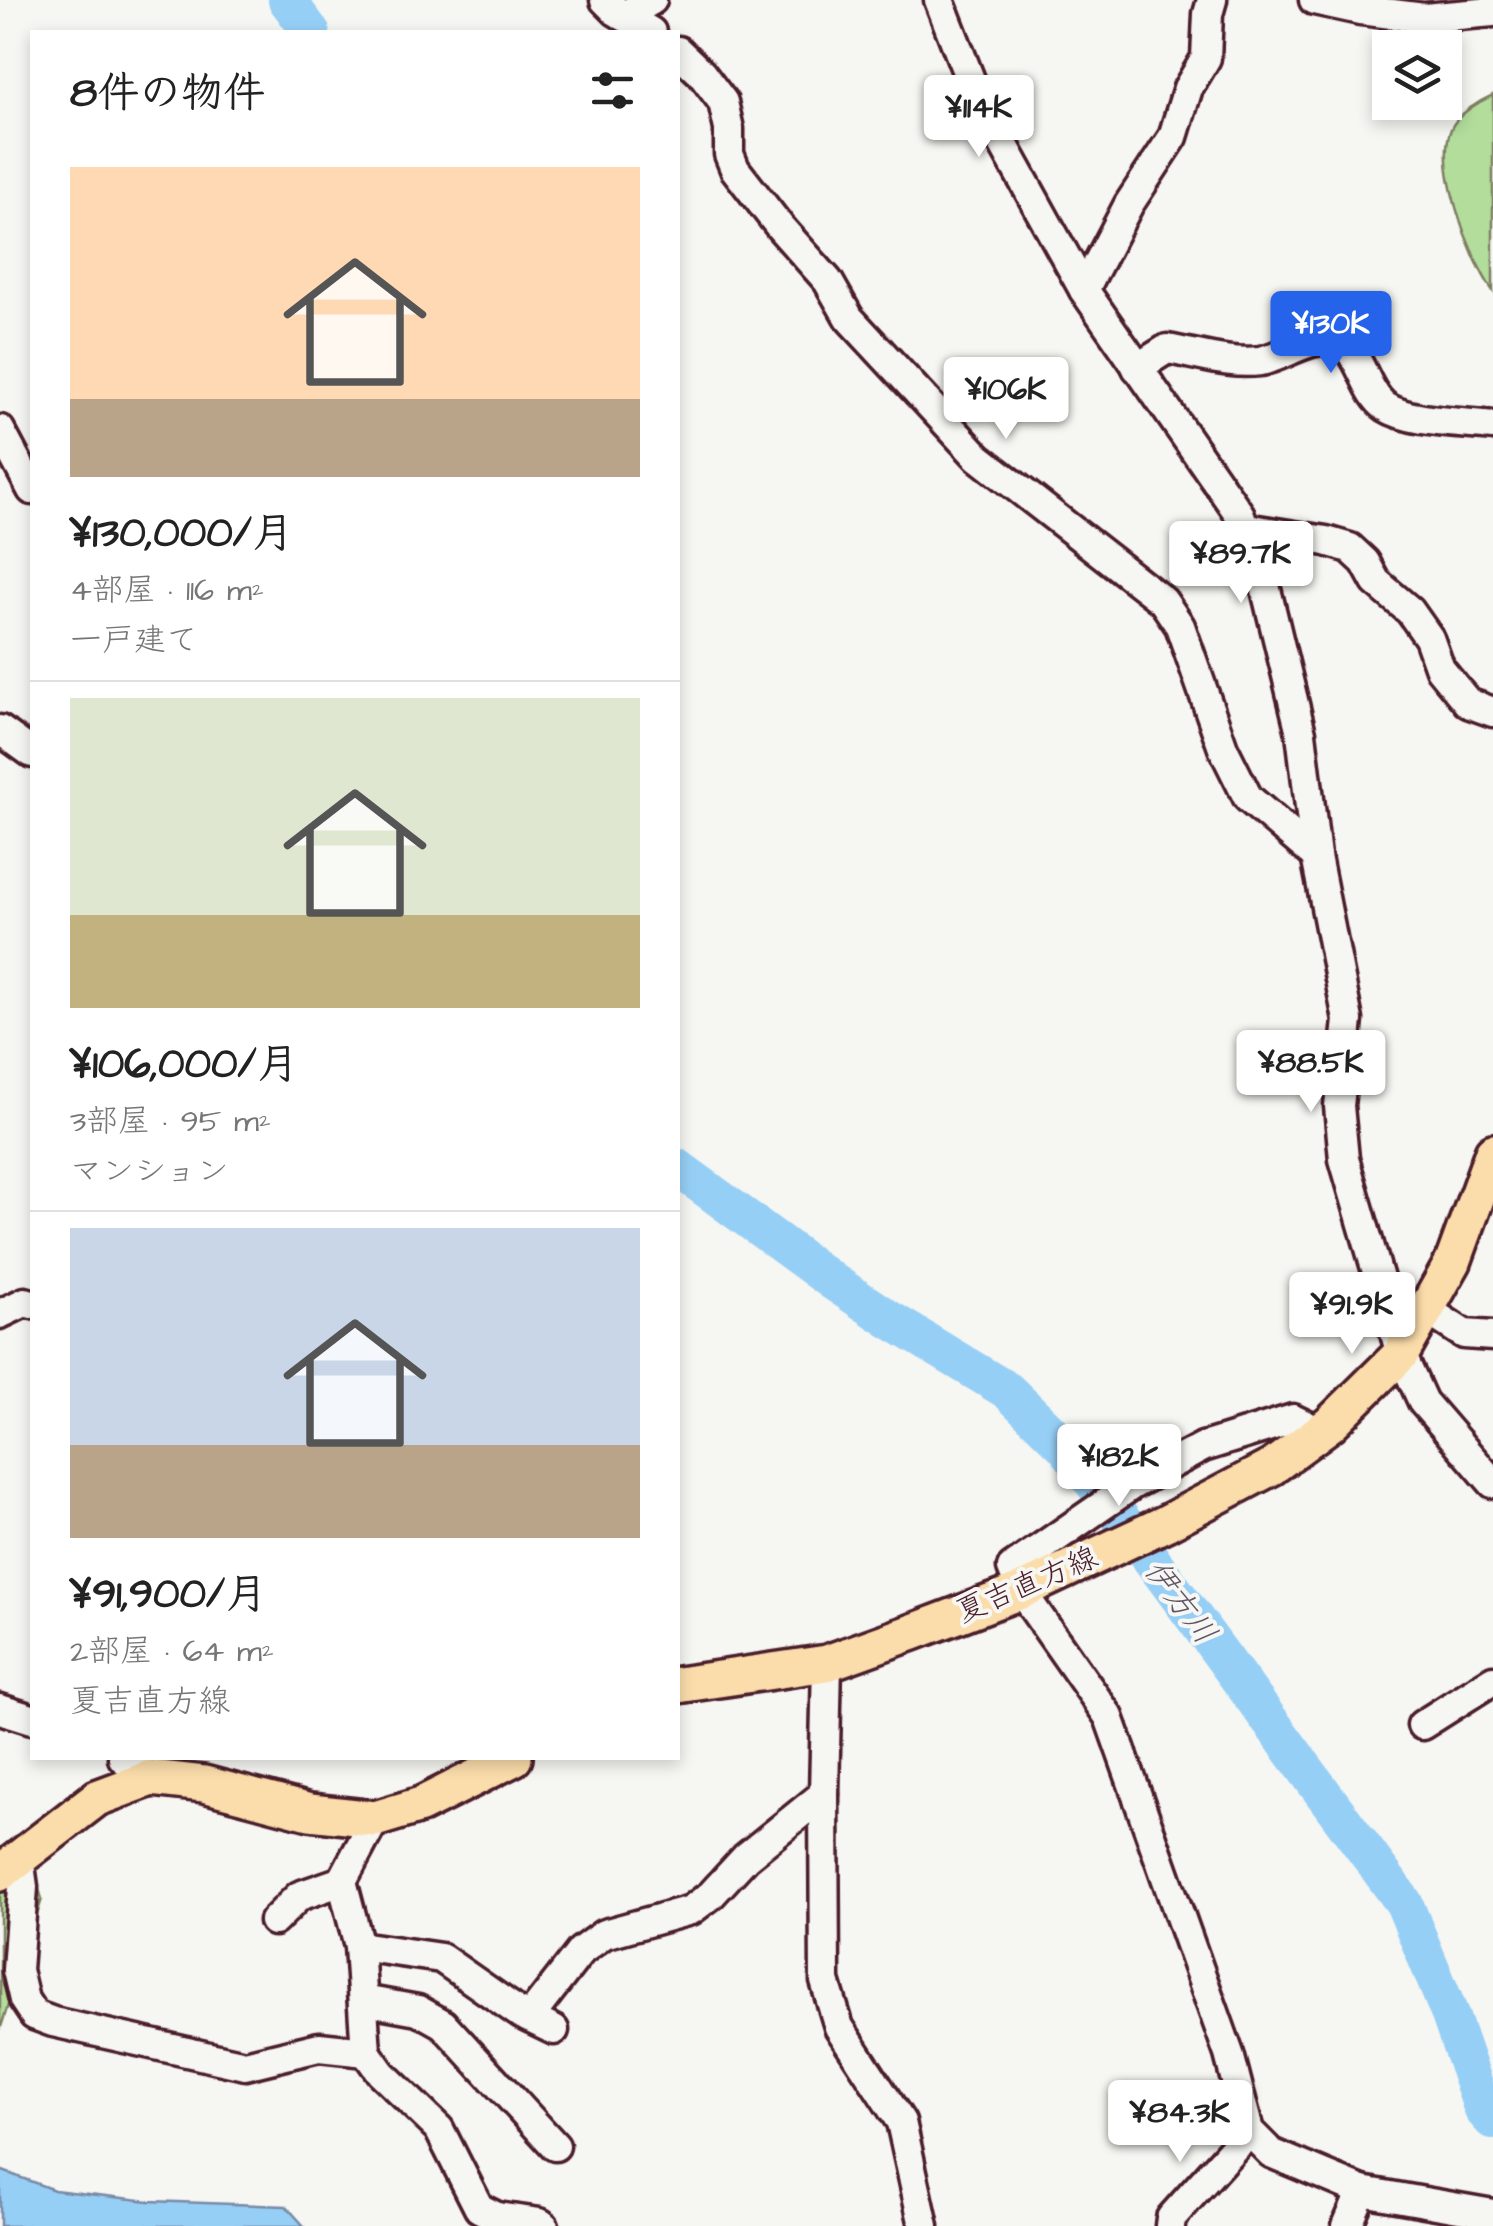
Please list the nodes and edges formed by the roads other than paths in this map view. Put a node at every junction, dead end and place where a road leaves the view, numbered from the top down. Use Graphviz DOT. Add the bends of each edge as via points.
graph roads {
  1 [pos="652,0"];
  2 [pos="939,0"];
  3 [pos="1212,0"];
  4 [pos="1314,0"];
  5 [pos="615,8"];
  6 [pos="1493,12"];
  7 [pos="648,30"];
  8 [pos="680,53"];
  9 [pos="1084,290"];
  10 [pos="1137,368"];
  11 [pos="1493,426"];
  12 [pos="0,430"];
  13 [pos="30,486"];
  14 [pos="1245,528"];
  15 [pos="1493,712"];
  16 [pos="0,730"];
  17 [pos="30,752"];
  18 [pos="1316,856"];
  19 [pos="1493,1152"];
  20 [pos="30,1303"];
  21 [pos="1427,1310"];
  22 [pos="0,1314"];
  23 [pos="1493,1336"];
  24 [pos="1402,1354"];
  25 [pos="1320,1432"];
  26 [pos="1493,1483"];
  27 [pos="1021,1590"];
  28 [pos="827,1663"];
  29 [pos="1493,1680"];
  30 [pos="680,1685"];
  31 [pos="0,1709"];
  32 [pos="30,1718"];
  33 [pos="1422,1726"];
  34 [pos="510,1760"];
  35 [pos="137,1768"];
  36 [pos="205,1771"];
  37 [pos="824,1794"];
  38 [pos="375,1819"];
  39 [pos="10,1865"];
  40 [pos="342,1881"];
  41 [pos="274,1921"];
  42 [pos="358,1946"];
  43 [pos="363,2000"];
  44 [pos="366,2052"];
  45 [pos="1250,2130"];
  46 [pos="555,2146"];
  47 [pos="1362,2191"];
  48 [pos="1493,2214"];
  49 [pos="544,2226"];
  50 [pos="924,2226"];
  51 [pos="1170,2226"];
  52 [pos="1347,2226"];
  1 -- 5 [label="street"];
  2 -- 9 [label="street" via="976,95"];
  3 -- 9 [label="street" via="1206,58 1188,88 1173,137"];
  4 -- 6 [label="street" via="1424,18"];
  5 -- 7 [label="street"];
  8 -- 18 [label="street" via="723,102 735,169 828,281 848,318 978,456 1163,601 1180,626 1248,798"];
  9 -- 10 [label="street"];
  10 -- 11 [label="street" via="1167,349 1260,360 1336,341 1352,352 1368,387 1386,406 1411,416"];
  10 -- 14 [label="street"];
  12 -- 13 [label="street"];
  14 -- 15 [label="street" via="1350,548 1410,610 1440,668 1468,702"];
  14 -- 18 [label="street" via="1301,733"];
  16 -- 17 [label="street"];
  18 -- 24 [label="street" via="1348,1020 1340,1106 1344,1159"];
  19 -- 21 [label="main road, 夏吉直方線" via="1453,1262"];
  20 -- 22 [label="street"];
  21 -- 23 [label="street" via="1464,1334"];
  21 -- 24 [label="main road, 夏吉直方線"];
  24 -- 25 [label="main road, 夏吉直方線"];
  24 -- 26 [label="street" via="1423,1402"];
  25 -- 27 [label="main road, 夏吉直方線" via="1272,1467 1166,1524"];
  25 -- 27 [label="street" via="1293,1419 1204,1447 1132,1485 1012,1568"];
  27 -- 28 [label="main road, 夏吉直方線"];
  27 -- 45 [label="street" via="1109,1717"];
  28 -- 30 [label="main road, 夏吉直方線"];
  28 -- 37 [label="street"];
  29 -- 33 [label="street"];
  31 -- 32 [label="street"];
  34 -- 38 [label="main road" via="421,1805"];
  35 -- 36 [label="main road"];
  35 -- 39 [label="main road"];
  36 -- 38 [label="main road" via="310,1812"];
  37 -- 42 [label="street" via="691,1910 604,1934 581,1951 541,2024 441,1958"];
  37 -- 50 [label="street" via="824,1981 839,2027 901,2122"];
  38 -- 40 [label="street"];
  39 -- 44 [label="street" via="23,1888 17,1970 34,2015 245,2065 319,2047"];
  40 -- 41 [label="street" via="300,1896"];
  40 -- 42 [label="street"];
  42 -- 43 [label="street"];
  43 -- 44 [label="street"];
  43 -- 46 [label="street" via="418,2010 443,2024"];
  44 -- 49 [label="street" via="438,2129 478,2208"];
  45 -- 47 [label="street" via="1271,2153"];
  45 -- 51 [label="street"];
  47 -- 48 [label="street"];
  47 -- 52 [label="street"];
}
